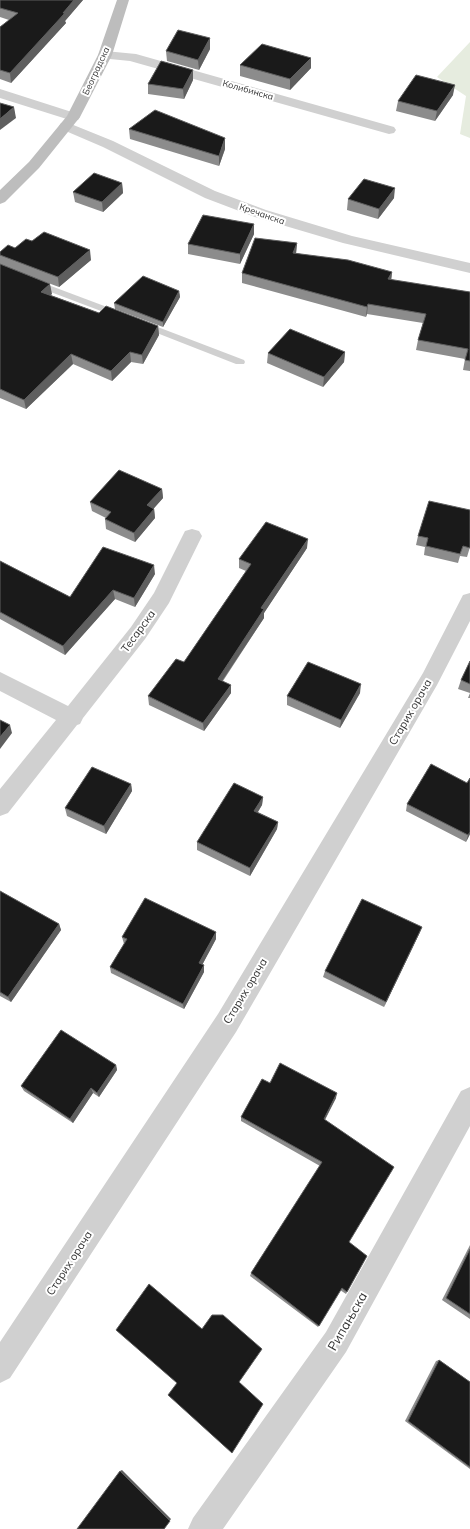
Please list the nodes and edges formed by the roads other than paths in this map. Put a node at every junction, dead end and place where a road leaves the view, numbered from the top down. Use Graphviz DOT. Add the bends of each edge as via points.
graph roads {
  1 [pos="122,0"];
  2 [pos="105,55"];
  3 [pos="0,94"];
  4 [pos="69,122"];
  5 [pos="389,130"];
  6 [pos="0,199"];
  7 [pos="470,268"];
  8 [pos="29,280"];
  9 [pos="240,362"];
  10 [pos="192,536"];
  11 [pos="470,602"];
  12 [pos="0,681"];
  13 [pos="72,718"];
  14 [pos="0,806"];
  15 [pos="470,1100"];
  16 [pos="0,1368"];
  17 [pos="204,1529"];
  1 -- 2 [label="main road, Београдска"];
  2 -- 4 [label="main road, Београдска"];
  2 -- 5 [label="street, Колибинска" via="132,57"];
  3 -- 4 [label="street"];
  4 -- 6 [label="main road, Београдска" via="34,165"];
  4 -- 7 [label="street, Кречанска" via="176,179 231,203 297,226"];
  8 -- 9 [label="lane"];
  10 -- 13 [label="street, Тесарска" via="162,597 138,634"];
  11 -- 16 [label="street, Старих орача" via="430,679 227,1023"];
  12 -- 13 [label="street"];
  13 -- 14 [label="street, Тесарска"];
  15 -- 17 [label="street, Рипањска" via="336,1342"];
}
